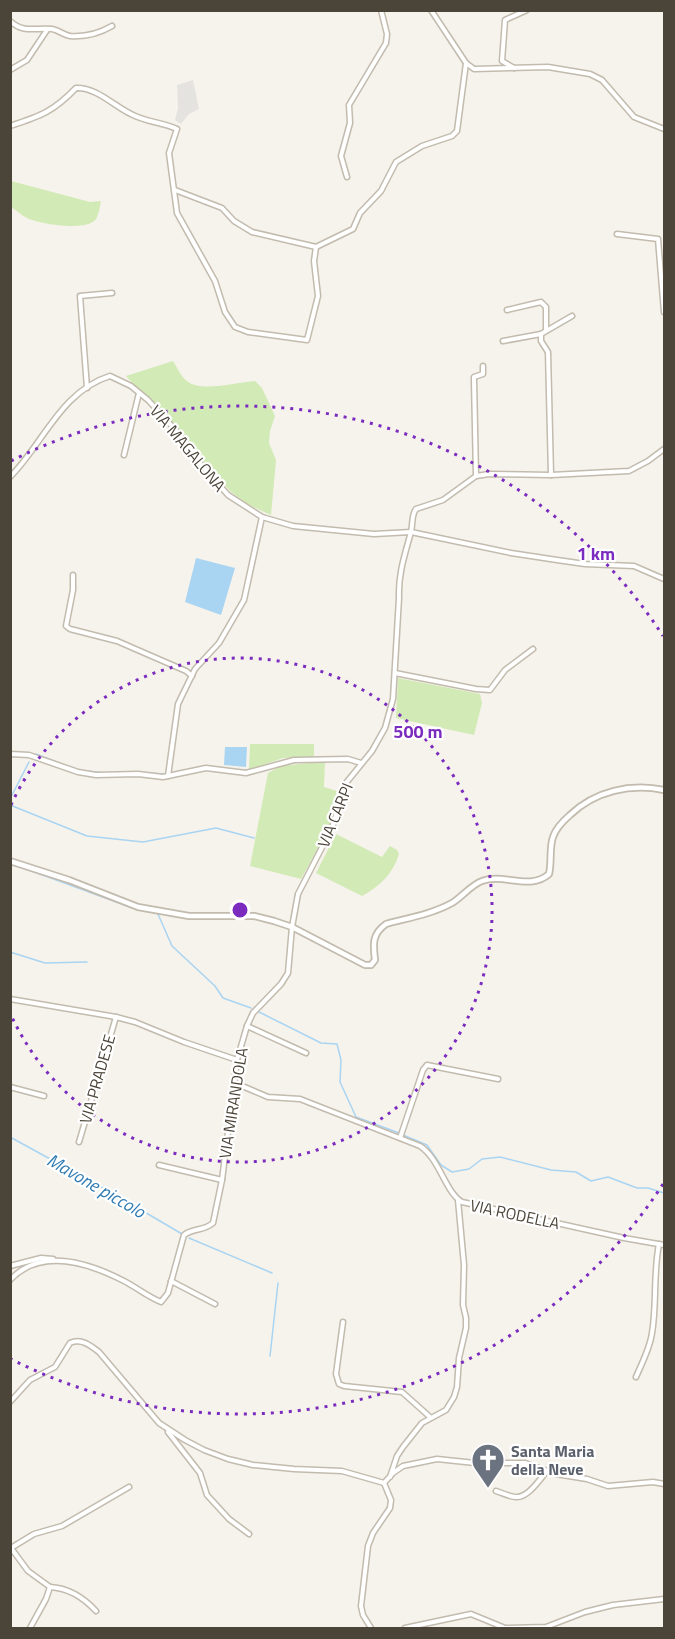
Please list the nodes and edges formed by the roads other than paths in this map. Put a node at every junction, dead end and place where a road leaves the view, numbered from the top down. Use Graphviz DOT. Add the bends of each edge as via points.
graph roads {
  1 [pos="381,10"];
  2 [pos="431,10"];
  3 [pos="527,10"];
  4 [pos="10,21"];
  5 [pos="112,26"];
  6 [pos="48,30"];
  7 [pos="466,63"];
  8 [pos="515,68"];
  9 [pos="10,70"];
  10 [pos="10,126"];
  11 [pos="664,129"];
  12 [pos="347,177"];
  13 [pos="175,190"];
  14 [pos="617,234"];
  15 [pos="316,247"];
  16 [pos="663,270"];
  17 [pos="112,293"];
  18 [pos="507,310"];
  19 [pos="664,312"];
  20 [pos="572,316"];
  21 [pos="546,330"];
  22 [pos="541,334"];
  23 [pos="503,341"];
  24 [pos="483,366"];
  25 [pos="87,388"];
  26 [pos="139,393"];
  27 [pos="664,448"];
  28 [pos="124,455"];
  29 [pos="551,475"];
  30 [pos="476,476"];
  31 [pos="10,477"];
  32 [pos="262,517"];
  33 [pos="411,532"];
  34 [pos="73,575"];
  35 [pos="664,579"];
  36 [pos="533,649"];
  37 [pos="395,673"];
  38 [pos="192,676"];
  39 [pos="10,754"];
  40 [pos="361,763"];
  41 [pos="168,776"];
  42 [pos="664,790"];
  43 [pos="10,861"];
  44 [pos="292,927"];
  45 [pos="10,999"];
  46 [pos="116,1017"];
  47 [pos="247,1026"];
  48 [pos="306,1053"];
  49 [pos="237,1060"];
  50 [pos="498,1079"];
  51 [pos="235,1083"];
  52 [pos="10,1087"];
  53 [pos="44,1096"];
  54 [pos="400,1138"];
  55 [pos="79,1142"];
  56 [pos="159,1165"];
  57 [pos="222,1180"];
  58 [pos="458,1200"];
  59 [pos="659,1244"];
  60 [pos="664,1245"];
  61 [pos="54,1260"];
  62 [pos="10,1266"];
  63 [pos="10,1280"];
  64 [pos="171,1281"];
  65 [pos="215,1304"];
  66 [pos="343,1322"];
  67 [pos="636,1377"];
  68 [pos="10,1402"];
  69 [pos="430,1417"];
  70 [pos="164,1427"];
  71 [pos="547,1471"];
  72 [pos="390,1477"];
  73 [pos="384,1484"];
  74 [pos="664,1484"];
  75 [pos="129,1487"];
  76 [pos="496,1491"];
  77 [pos="249,1534"];
  78 [pos="11,1548"];
  79 [pos="50,1587"];
  80 [pos="664,1599"];
  81 [pos="96,1611"];
  82 [pos="30,1629"];
  83 [pos="371,1629"];
  84 [pos="405,1629"];
  1 -- 12 [label="street" via="386,43 349,105 350,123 340,156"];
  2 -- 7 [label="street"];
  3 -- 8 [label="street" via="505,20 502,61"];
  4 -- 6 [label="street" via="25,30"];
  5 -- 6 [label="street" via="70,36"];
  6 -- 9 [label="street" via="27,60"];
  7 -- 8 [label="street" via="474,69"];
  7 -- 15 [label="street" via="457,131 396,162 353,229"];
  8 -- 11 [label="street" via="590,74 602,80 634,117"];
  10 -- 13 [label="street" via="40,116 76,88 86,88 134,116 177,129 169,153"];
  13 -- 15 [label="street" via="222,208 252,232"];
  13 -- 15 [label="street" via="177,213 215,281 225,312 235,327 307,340 318,296"];
  14 -- 16 [label="street" via="656,237"];
  16 -- 19 [label="street"];
  17 -- 25 [label="street" via="80,296"];
  18 -- 21 [label="street" via="541,302 546,307"];
  20 -- 21 [label="street"];
  21 -- 22 [label="street"];
  22 -- 23 [label="street"];
  22 -- 29 [label="street" via="548,352"];
  24 -- 30 [label="street" via="483,374 474,377"];
  25 -- 26 [label="street, VIA MAGALONA" via="110,376"];
  25 -- 31 [label="street" via="57,415"];
  26 -- 28 [label="street, VIA MAGALONA"];
  26 -- 32 [label="street, VIA MAGALONA" via="180,435 188,450 228,495"];
  27 -- 29 [label="street" via="629,471"];
  29 -- 30 [label="street"];
  30 -- 33 [label="street, VIA CARPI" via="443,500 416,509"];
  32 -- 33 [label="street, VIA MAGALONA" via="322,530"];
  32 -- 38 [label="street" via="244,600 227,631"];
  33 -- 35 [label="street" via="557,560 634,566"];
  33 -- 37 [label="street, VIA CARPI" via="398,583"];
  34 -- 38 [label="street" via="66,626 117,641"];
  36 -- 37 [label="street" via="505,670 490,690"];
  37 -- 40 [label="street, VIA CARPI" via="393,699 384,728"];
  38 -- 41 [label="street" via="178,704"];
  39 -- 41 [label="street" via="29,755 96,775"];
  40 -- 41 [label="street" via="348,759 294,760 246,773 206,768"];
  40 -- 44 [label="street, VIA CARPI" via="346,783 332,828 298,894"];
  42 -- 44 [label="street" via="638,787 589,799 557,828 552,837 549,874 544,879 482,880 443,907 386,924 374,936 375,960 371,965 358,963"];
  43 -- 44 [label="street" via="138,907 189,916 254,916"];
  44 -- 47 [label="street, VIA MIRANDOLA" via="288,973 253,1013"];
  45 -- 46 [label="street, VIA PRADESE"];
  46 -- 49 [label="street, VIA PRADESE"];
  46 -- 55 [label="street, VIA PRADESE"];
  47 -- 48 [label="street, VIA MIRANDOLA"];
  47 -- 49 [label="street, VIA MIRANDOLA"];
  49 -- 51 [label="street, VIA MIRANDOLA"];
  50 -- 54 [label="street" via="428,1065"];
  51 -- 54 [label="street, VIA RODELLA" via="275,1099 300,1099"];
  51 -- 57 [label="street, VIA MIRANDOLA"];
  52 -- 53 [label="street"];
  54 -- 58 [label="street, VIA RODELLA" via="429,1154"];
  56 -- 57 [label="street, VIA MIRANDOLA"];
  57 -- 64 [label="street, VIA MIRANDOLA" via="213,1223 184,1235"];
  58 -- 59 [label="street, VIA RODELLA"];
  58 -- 69 [label="street" via="466,1328 454,1398 446,1410"];
  59 -- 60 [label="street, VIA RODELLA"];
  59 -- 67 [label="street" via="652,1334"];
  61 -- 62 [label="street" via="41,1258"];
  61 -- 63 [label="street, VIA MIRANDOLA" via="24,1269"];
  61 -- 64 [label="street, VIA MIRANDOLA" via="104,1272 161,1302"];
  64 -- 65 [label="street"];
  66 -- 69 [label="street" via="336,1374 339,1384 402,1392"];
  68 -- 70 [label="street" via="30,1380 55,1367 70,1343 79,1341 99,1352"];
  69 -- 72 [label="street" via="397,1456"];
  70 -- 73 [label="street" via="204,1450 240,1462 342,1471"];
  70 -- 77 [label="street" via="200,1473 210,1499"];
  71 -- 72 [label="street" via="525,1463 436,1459 403,1466"];
  71 -- 74 [label="street" via="608,1486"];
  71 -- 76 [label="street" via="520,1497"];
  72 -- 73 [label="street"];
  73 -- 83 [label="street" via="390,1508 368,1546 360,1606"];
  75 -- 78 [label="street" via="62,1526 34,1534"];
  78 -- 79 [label="street" via="28,1571"];
  79 -- 81 [label="street" via="81,1598"];
  79 -- 82 [label="street"];
  80 -- 84 [label="street" via="613,1605 546,1627 505,1628 471,1614"];
}
